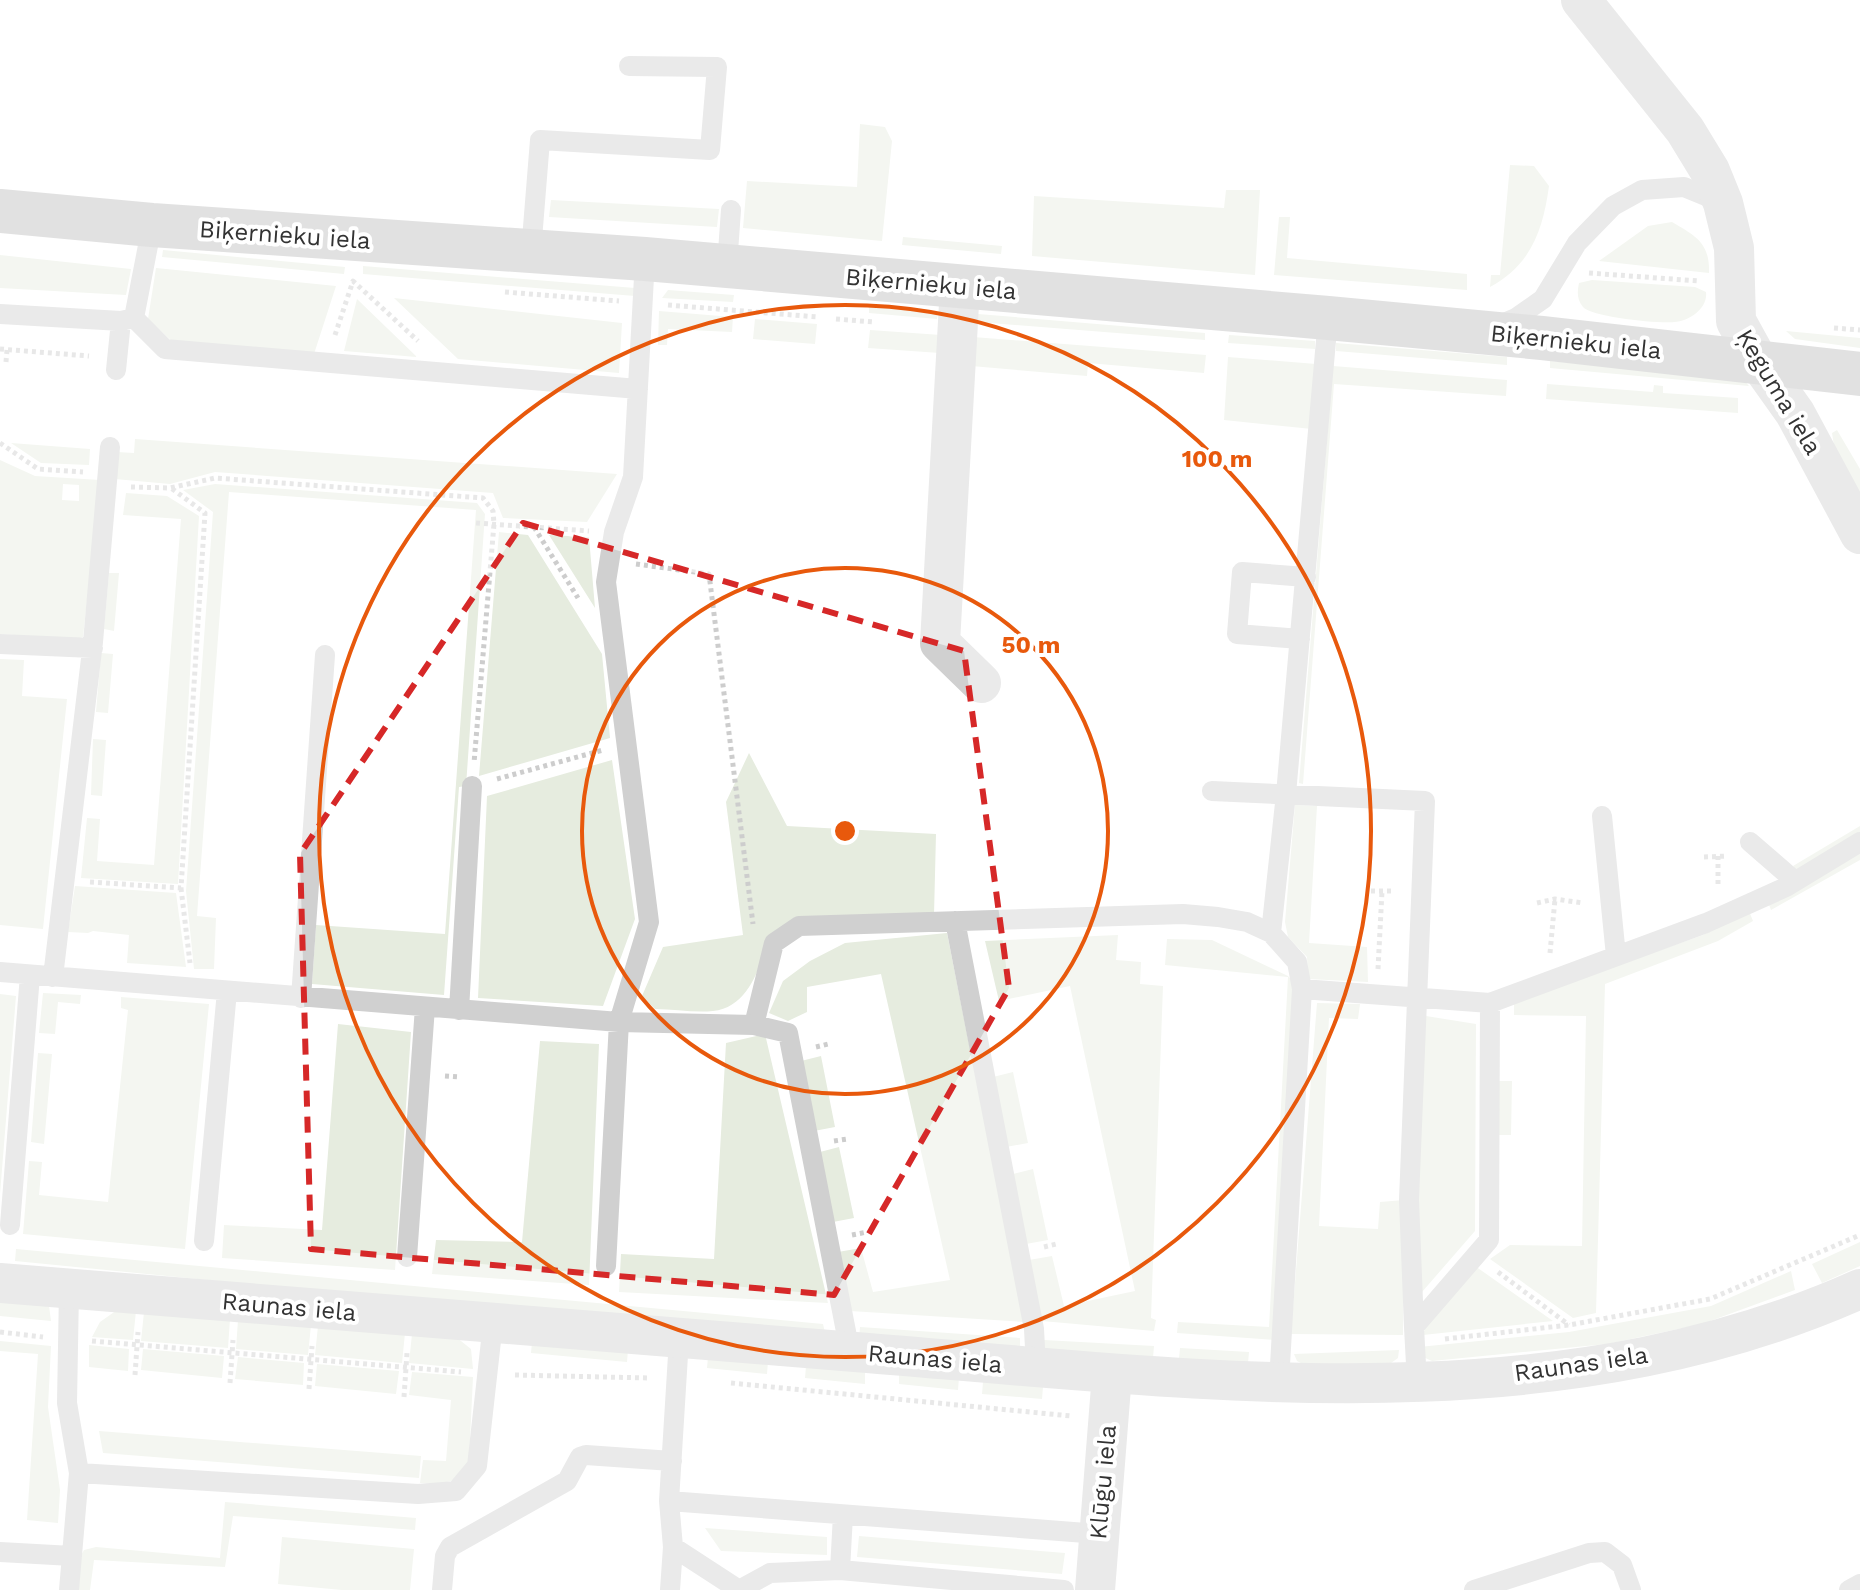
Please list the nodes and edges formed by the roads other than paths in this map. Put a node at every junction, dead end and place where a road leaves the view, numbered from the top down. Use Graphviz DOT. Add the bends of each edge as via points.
graph roads {
  1 [pos="1581,0"];
  2 [pos="629,66"];
  3 [pos="1723,203"];
  4 [pos="731,210"];
  5 [pos="0,211"];
  6 [pos="152,225"];
  7 [pos="531,252"];
  8 [pos="645,259"];
  9 [pos="727,266"];
  10 [pos="960,286"];
  11 [pos="0,314"];
  12 [pos="1328,318"];
  13 [pos="128,319"];
  14 [pos="1480,333"];
  15 [pos="1758,361"];
  16 [pos="116,370"];
  17 [pos="1860,374"];
  18 [pos="638,389"];
  19 [pos="110,447"];
  20 [pos="1860,534"];
  21 [pos="1306,577"];
  22 [pos="1300,639"];
  23 [pos="0,644"];
  24 [pos="93,648"];
  25 [pos="325,655"];
  26 [pos="981,683"];
  27 [pos="472,786"];
  28 [pos="1212,791"];
  29 [pos="1286,794"];
  30 [pos="1602,816"];
  31 [pos="1750,842"];
  32 [pos="1860,842"];
  33 [pos="1795,881"];
  34 [pos="955,921"];
  35 [pos="1271,933"];
  36 [pos="1616,956"];
  37 [pos="0,972"];
  38 [pos="30,975"];
  39 [pos="53,977"];
  40 [pos="1302,989"];
  41 [pos="227,991"];
  42 [pos="1419,997"];
  43 [pos="301,998"];
  44 [pos="1490,1003"];
  45 [pos="425,1007"];
  46 [pos="459,1010"];
  47 [pos="619,1022"];
  48 [pos="754,1025"];
  49 [pos="10,1225"];
  50 [pos="204,1241"];
  51 [pos="407,1257"];
  52 [pos="606,1266"];
  53 [pos="0,1283"];
  54 [pos="1860,1289"];
  55 [pos="69,1290"];
  56 [pos="493,1323"];
  57 [pos="1415,1335"];
  58 [pos="679,1339"];
  59 [pos="850,1352"];
  60 [pos="1036,1367"];
  61 [pos="1112,1374"];
  62 [pos="1279,1382"];
  63 [pos="1417,1383"];
  64 [pos="672,1461"];
  65 [pos="79,1473"];
  66 [pos="669,1501"];
  67 [pos="843,1515"];
  68 [pos="1099,1534"];
  69 [pos="673,1547"];
  70 [pos="0,1552"];
  71 [pos="72,1556"];
  72 [pos="840,1570"];
  73 [pos="1860,1584"];
  74 [pos="69,1590"];
  75 [pos="442,1590"];
  76 [pos="670,1590"];
  77 [pos="739,1590"];
  78 [pos="1064,1590"];
  79 [pos="1095,1590"];
  80 [pos="1474,1590"];
  81 [pos="1631,1590"];
  82 [pos="1849,1590"];
  1 -- 3 [label="street, Ķeguma iela" via="1693,141"];
  2 -- 7 [label="lane" via="717,67 710,150 540,140"];
  3 -- 14 [label="lane" via="1684,187 1642,190 1613,206 1577,243 1543,299"];
  3 -- 15 [label="street, Ķeguma iela" via="1734,248 1736,321"];
  4 -- 9 [label="lane"];
  5 -- 6 [label="street, Biķernieku iela"];
  6 -- 7 [label="street, Biķernieku iela"];
  6 -- 13 [label="lane"];
  7 -- 8 [label="street, Biķernieku iela"];
  8 -- 9 [label="street, Biķernieku iela"];
  8 -- 18 [label="lane"];
  9 -- 10 [label="street, Biķernieku iela"];
  10 -- 12 [label="street, Biķernieku iela"];
  10 -- 26 [label="street" via="940,643"];
  11 -- 13 [label="lane"];
  12 -- 14 [label="street, Biķernieku iela"];
  12 -- 21 [label="lane"];
  13 -- 16 [label="lane"];
  13 -- 18 [label="lane" via="165,349"];
  14 -- 15 [label="street, Biķernieku iela"];
  15 -- 17 [label="street, Biķernieku iela"];
  15 -- 20 [label="street, Ķeguma iela" via="1795,413"];
  18 -- 47 [label="lane" via="633,477 614,532 606,582 649,922"];
  19 -- 24 [label="lane"];
  21 -- 22 [label="lane"];
  21 -- 22 [label="lane" via="1242,572 1237,634"];
  22 -- 29 [label="lane"];
  23 -- 24 [label="lane"];
  24 -- 39 [label="lane"];
  25 -- 43 [label="lane"];
  27 -- 46 [label="lane"];
  28 -- 29 [label="lane"];
  29 -- 35 [label="lane"];
  29 -- 42 [label="lane" via="1425,801"];
  30 -- 36 [label="lane"];
  31 -- 33 [label="lane"];
  32 -- 33 [label="lane"];
  33 -- 36 [label="lane" via="1706,923"];
  34 -- 35 [label="lane" via="1183,914 1247,922"];
  34 -- 48 [label="lane" via="799,926 774,943"];
  34 -- 60 [label="lane" via="1034,1329"];
  35 -- 40 [label="lane" via="1297,962"];
  36 -- 44 [label="lane"];
  37 -- 38 [label="lane"];
  38 -- 39 [label="lane"];
  38 -- 49 [label="lane"];
  39 -- 41 [label="lane"];
  40 -- 42 [label="lane"];
  40 -- 62 [label="lane"];
  41 -- 43 [label="lane"];
  41 -- 50 [label="lane"];
  42 -- 44 [label="lane"];
  42 -- 57 [label="lane" via="1409,1200"];
  43 -- 45 [label="lane"];
  44 -- 57 [label="lane" via="1489,1240"];
  45 -- 46 [label="lane"];
  45 -- 51 [label="lane"];
  46 -- 47 [label="lane"];
  47 -- 48 [label="lane"];
  47 -- 52 [label="lane"];
  48 -- 59 [label="lane" via="788,1033"];
  53 -- 55 [label="street, Raunas iela"];
  54 -- 63 [label="street, Raunas iela" via="1728,1338 1591,1368"];
  55 -- 56 [label="street, Raunas iela"];
  55 -- 65 [label="lane" via="67,1403"];
  56 -- 58 [label="street, Raunas iela"];
  56 -- 65 [label="lane" via="477,1466 456,1491 418,1494"];
  57 -- 63 [label="lane"];
  58 -- 59 [label="street, Raunas iela"];
  58 -- 64 [label="lane"];
  59 -- 60 [label="street, Raunas iela"];
  60 -- 61 [label="street, Raunas iela"];
  61 -- 62 [label="street, Raunas iela"];
  61 -- 68 [label="street, Klūgu iela"];
  62 -- 63 [label="street, Raunas iela"];
  64 -- 66 [label="lane"];
  64 -- 75 [label="lane" via="580,1457 567,1481 450,1547"];
  65 -- 71 [label="lane"];
  66 -- 67 [label="lane"];
  66 -- 69 [label="lane"];
  67 -- 68 [label="lane"];
  67 -- 72 [label="lane"];
  68 -- 79 [label="street, Klūgu iela"];
  69 -- 76 [label="lane"];
  69 -- 77 [label="lane"];
  70 -- 71 [label="lane"];
  71 -- 74 [label="lane"];
  72 -- 77 [label="lane" via="770,1573"];
  72 -- 78 [label="lane"];
  73 -- 82 [label="lane"];
  80 -- 81 [label="lane" via="1605,1552 1622,1565"];
}
